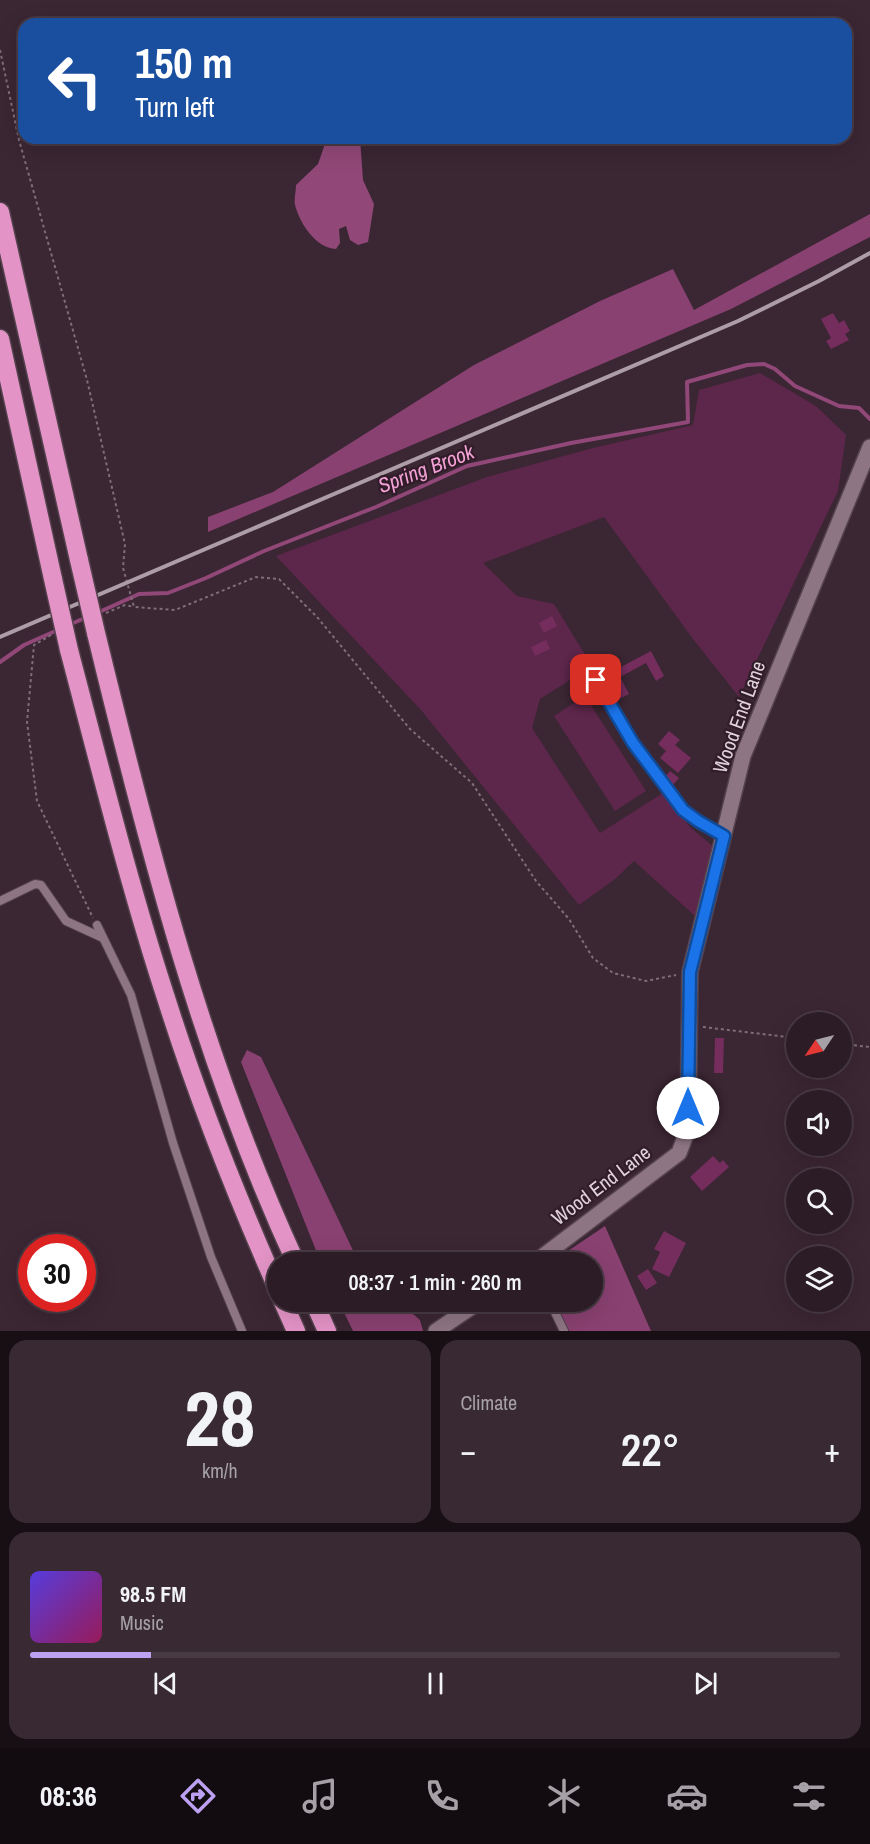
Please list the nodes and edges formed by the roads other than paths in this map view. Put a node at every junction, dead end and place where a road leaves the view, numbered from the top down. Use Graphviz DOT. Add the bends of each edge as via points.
graph roads {
  1 [pos="0,212"];
  2 [pos="0,339"];
  3 [pos="870,447"];
  4 [pos="596,680"];
  5 [pos="724,836"];
  6 [pos="0,901"];
  7 [pos="97,926"];
  8 [pos="103,938"];
  9 [pos="291,1252"];
  10 [pos="548,1252"];
  11 [pos="267,1264"];
  12 [pos="287,1312"];
  13 [pos="318,1312"];
  14 [pos="464,1312"];
  15 [pos="555,1312"];
  16 [pos="243,1331"];
  17 [pos="296,1331"];
  18 [pos="327,1331"];
  19 [pos="436,1331"];
  20 [pos="564,1331"];
  1 -- 9 [label="highway, bridge" via="138,805 194,994 249,1151"];
  2 -- 11 [label="highway, bridge" via="69,650 130,879 166,1001 216,1141"];
  3 -- 5 [label="street, Wood End Lane" via="743,756"];
  4 -- 5 [label="lane" via="633,743 683,810"];
  5 -- 10 [label="street, Wood End Lane" via="690,972 688,1129 679,1153"];
  6 -- 8 [label="lane" via="35,884 41,885 66,921"];
  7 -- 8 [label="lane"];
  8 -- 16 [label="lane" via="131,994 173,1143 211,1257"];
  12 -- 17 [label="highway"];
  13 -- 18 [label="highway"];
  14 -- 19 [label="street"];
  15 -- 20 [label="lane"];
}
